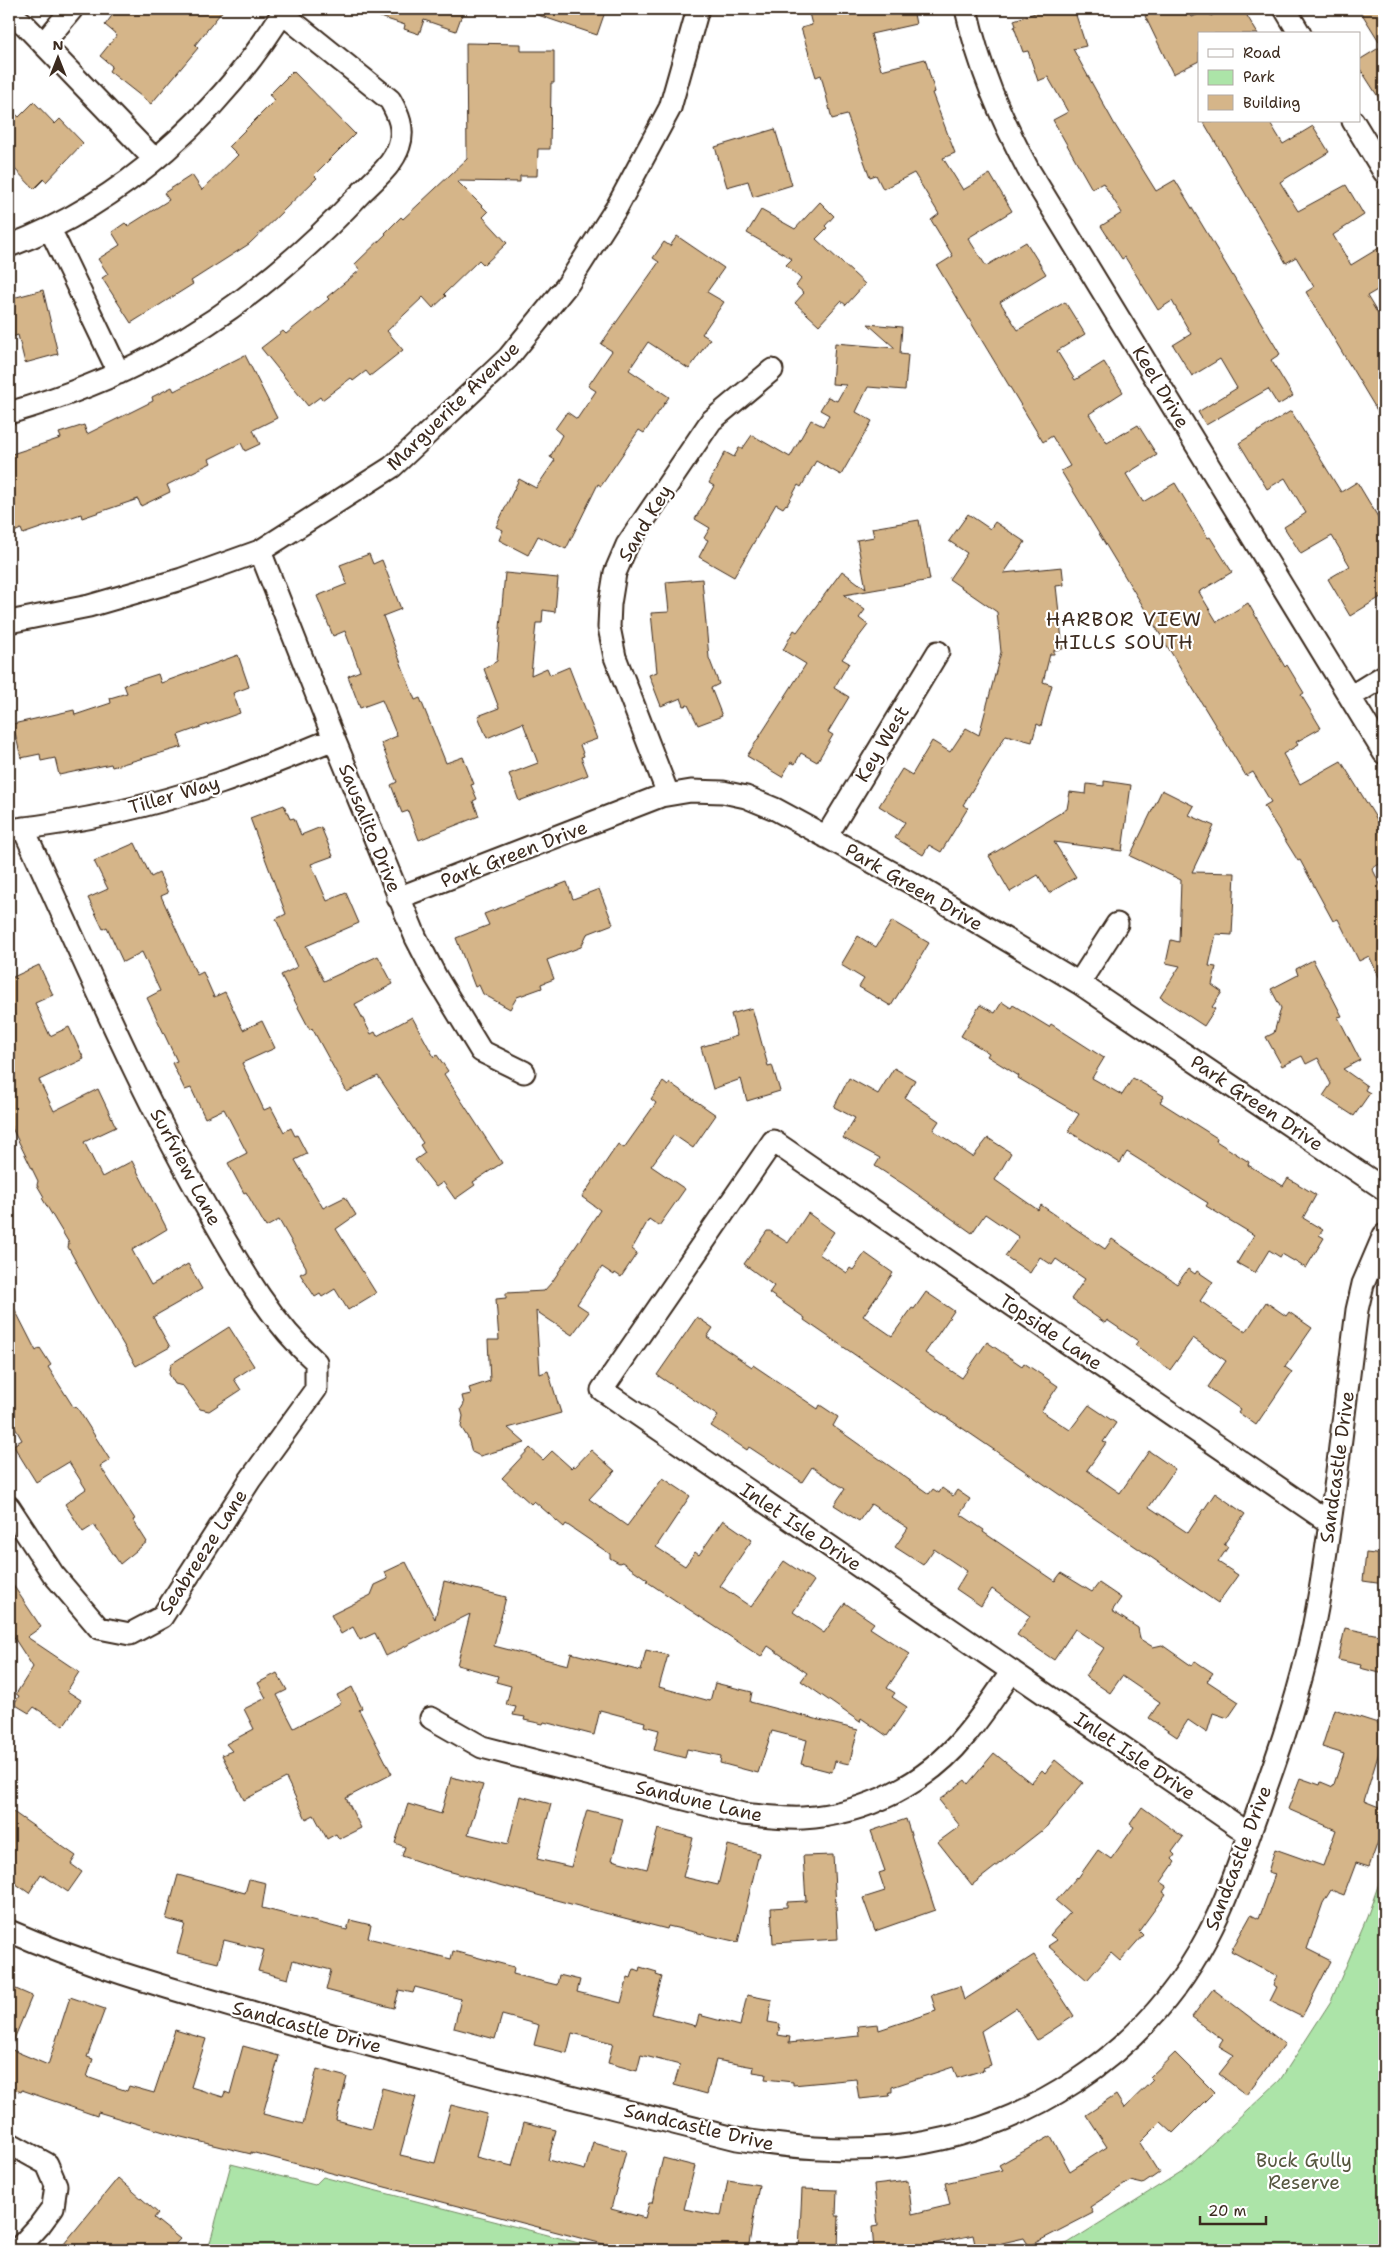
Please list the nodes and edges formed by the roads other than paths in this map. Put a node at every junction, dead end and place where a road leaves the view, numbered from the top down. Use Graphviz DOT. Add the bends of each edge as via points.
graph roads {
  1 [pos="72,9"];
  2 [pos="698,9"];
  3 [pos="966,9"];
  4 [pos="1285,9"];
  5 [pos="283,11"];
  6 [pos="9,12"];
  7 [pos="1299,32"];
  8 [pos="43,44"];
  9 [pos="1354,122"];
  10 [pos="154,159"];
  11 [pos="1384,172"];
  12 [pos="50,229"];
  13 [pos="9,246"];
  14 [pos="772,370"];
  15 [pos="119,373"];
  16 [pos="9,413"];
  17 [pos="260,551"];
  18 [pos="9,622"];
  19 [pos="938,652"];
  20 [pos="1384,676"];
  21 [pos="1350,697"];
  22 [pos="334,739"];
  23 [pos="1384,753"];
  24 [pos="668,794"];
  25 [pos="16,829"];
  26 [pos="826,837"];
  27 [pos="398,898"];
  28 [pos="1117,924"];
  29 [pos="1079,983"];
  30 [pos="524,1072"];
  31 [pos="773,1141"];
  32 [pos="1384,1188"];
  33 [pos="1384,1235"];
  34 [pos="250,1480"];
  35 [pos="9,1508"];
  36 [pos="1330,1523"];
  37 [pos="1012,1671"];
  38 [pos="431,1718"];
  39 [pos="1249,1834"];
  40 [pos="9,1931"];
  41 [pos="9,2143"];
  42 [pos="17,2250"];
  1 -- 8 [label="street"];
  2 -- 17 [label="street, Marguerite Avenue" via="670,108 617,207 568,284 508,358 392,467"];
  3 -- 21 [label="street, Keel Drive" via="974,45 992,96 1028,169"];
  4 -- 7 [label="street"];
  5 -- 10 [label="street" via="260,46 221,94"];
  5 -- 15 [label="street" via="390,100 398,113 400,145 393,159 329,227 265,283 194,332"];
  6 -- 8 [label="street"];
  8 -- 10 [label="street"];
  9 -- 11 [label="street"];
  10 -- 12 [label="street" via="93,205"];
  12 -- 13 [label="street"];
  12 -- 15 [label="street"];
  14 -- 24 [label="street, Sand Key" via="711,422 627,545 616,573 609,627 615,657"];
  15 -- 16 [label="street" via="62,397"];
  17 -- 18 [label="street, Marguerite Avenue" via="182,579 89,606"];
  17 -- 22 [label="street, Sausalito Drive"];
  19 -- 26 [label="street, Key West"];
  20 -- 21 [label="street"];
  21 -- 23 [label="street, Keel Drive"];
  22 -- 25 [label="street, Tiller Way" via="172,797 96,816"];
  22 -- 27 [label="street, Sausalito Drive"];
  24 -- 26 [label="street, Park Green Drive" via="723,792 746,797"];
  24 -- 27 [label="street, Park Green Drive"];
  25 -- 34 [label="street, Surfview Lane" via="187,1173 248,1280 297,1345 316,1362 316,1389"];
  26 -- 29 [label="street, Park Green Drive" via="915,885"];
  27 -- 30 [label="street, Sausalito Drive" via="436,977 481,1051"];
  28 -- 29 [label="street"];
  29 -- 32 [label="street, Park Green Drive"];
  31 -- 36 [label="street, Topside Lane"];
  31 -- 37 [label="street, Inlet Isle Drive" via="602,1390"];
  33 -- 36 [label="street, Sandcastle Drive" via="1357,1310"];
  34 -- 35 [label="street, Seabreeze Lane" via="162,1618 130,1634 99,1628 53,1574"];
  36 -- 39 [label="street, Sandcastle Drive" via="1307,1655 1293,1708"];
  37 -- 38 [label="street, Sandune Lane" via="964,1738 918,1779 875,1802 840,1813 804,1818 743,1814 482,1747"];
  37 -- 39 [label="street, Inlet Isle Drive"];
  39 -- 40 [label="street, Sandcastle Drive" via="1206,1941 1178,1984 1125,2044 1059,2092 1021,2112 982,2128 894,2147 841,2150 737,2139 305,2027 118,1972"];
  41 -- 42 [label="street" via="47,2164 56,2185 53,2207"];
}
